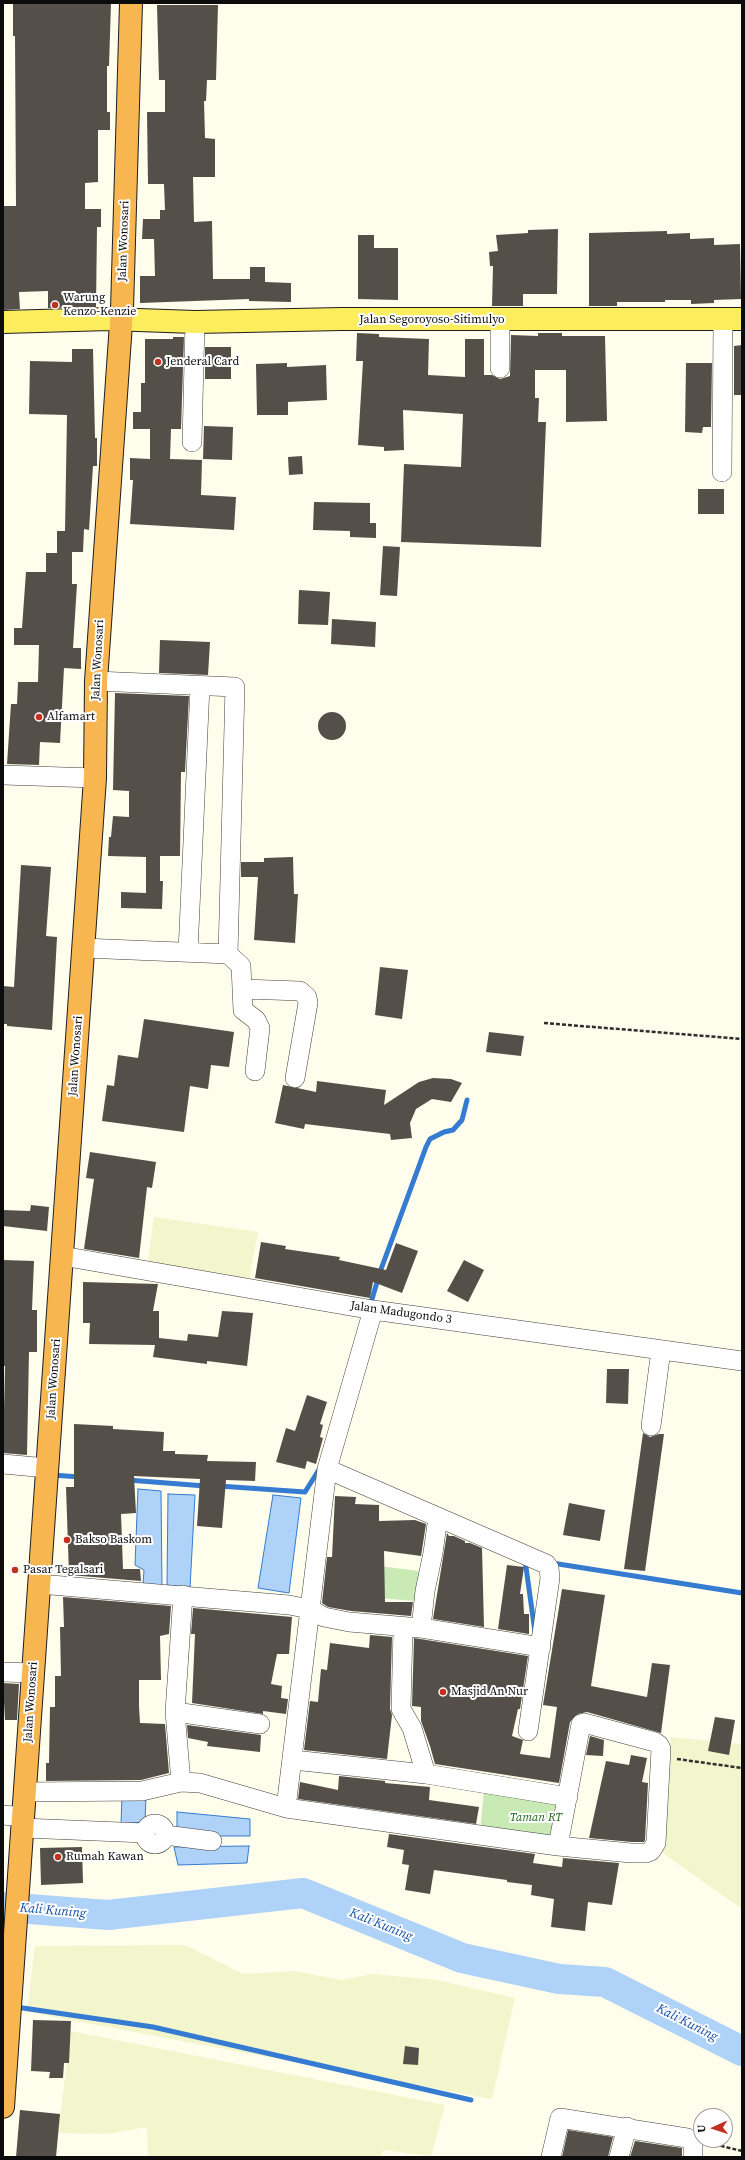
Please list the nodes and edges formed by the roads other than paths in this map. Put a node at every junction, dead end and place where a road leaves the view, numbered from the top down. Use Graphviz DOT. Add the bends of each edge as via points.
graph roads {
  1 [pos="131,3"];
  2 [pos="121,319"];
  3 [pos="732,319"];
  4 [pos="500,321"];
  5 [pos="3,322"];
  6 [pos="195,322"];
  7 [pos="500,368"];
  8 [pos="192,442"];
  9 [pos="722,472"];
  10 [pos="96,681"];
  11 [pos="200,686"];
  12 [pos="3,775"];
  13 [pos="95,778"];
  14 [pos="83,948"];
  15 [pos="188,952"];
  16 [pos="228,954"];
  17 [pos="243,989"];
  18 [pos="255,1071"];
  19 [pos="295,1078"];
  20 [pos="62,1256"];
  21 [pos="373,1310"];
  22 [pos="661,1350"];
  23 [pos="742,1362"];
  24 [pos="651,1426"];
  25 [pos="3,1464"];
  26 [pos="47,1473"];
  27 [pos="327,1473"];
  28 [pos="438,1517"];
  29 [pos="40,1584"];
  30 [pos="183,1595"];
  31 [pos="310,1609"];
  32 [pos="412,1628"];
  33 [pos="540,1647"];
  34 [pos="3,1672"];
  35 [pos="33,1673"];
  36 [pos="175,1712"];
  37 [pos="260,1724"];
  38 [pos="528,1731"];
  39 [pos="293,1760"];
  40 [pos="426,1774"];
  41 [pos="181,1782"];
  42 [pos="25,1792"];
  43 [pos="568,1797"];
  44 [pos="286,1808"];
  45 [pos="16,1820"];
  46 [pos="212,1841"];
  47 [pos="558,1846"];
  48 [pos="9,2003"];
  49 [pos="3,2107"];
  50 [pos="626,2128"];
  51 [pos="551,2157"];
  52 [pos="619,2157"];
  53 [pos="693,2157"];
  1 -- 2 [label="highway, Jalan Wonosari"];
  2 -- 5 [label="main road, Jalan Segoroyoso-Sitimulyo"];
  2 -- 6 [label="main road, Jalan Segoroyoso-Sitimulyo"];
  2 -- 10 [label="highway, Jalan Wonosari"];
  3 -- 4 [label="main road, Jalan Segoroyoso-Sitimulyo"];
  3 -- 9 [label="street"];
  4 -- 6 [label="main road, Jalan Segoroyoso-Sitimulyo" via="342,319"];
  4 -- 7 [label="street"];
  6 -- 8 [label="street"];
  10 -- 11 [label="street"];
  10 -- 13 [label="highway, Jalan Wonosari"];
  11 -- 15 [label="street"];
  11 -- 16 [label="street" via="235,687"];
  12 -- 13 [label="street"];
  13 -- 14 [label="highway, Jalan Wonosari"];
  14 -- 15 [label="street"];
  14 -- 20 [label="highway, Jalan Wonosari"];
  15 -- 16 [label="street"];
  16 -- 17 [label="street" via="241,966"];
  17 -- 18 [label="street" via="243,1010 256,1020 260,1028"];
  17 -- 19 [label="street" via="300,991 307,997"];
  20 -- 21 [label="street, Jalan Madugondo 3"];
  20 -- 26 [label="highway, Jalan Wonosari"];
  21 -- 22 [label="street, Jalan Madugondo 3"];
  21 -- 27 [label="street"];
  22 -- 23 [label="street, Jalan Madugondo 3"];
  22 -- 24 [label="street"];
  25 -- 26 [label="street"];
  26 -- 29 [label="highway, Jalan Wonosari"];
  27 -- 28 [label="street"];
  27 -- 31 [label="street"];
  28 -- 32 [label="street" via="425,1591"];
  28 -- 33 [label="street" via="546,1564 550,1578"];
  29 -- 30 [label="street"];
  29 -- 35 [label="highway, Jalan Wonosari"];
  30 -- 31 [label="street"];
  30 -- 36 [label="street"];
  31 -- 32 [label="street" via="335,1619"];
  31 -- 39 [label="street"];
  32 -- 33 [label="street"];
  32 -- 40 [label="street" via="401,1710 412,1728"];
  33 -- 38 [label="street"];
  34 -- 35 [label="street"];
  35 -- 42 [label="highway, Jalan Wonosari"];
  36 -- 37 [label="street"];
  36 -- 41 [label="street"];
  39 -- 40 [label="street"];
  39 -- 44 [label="street"];
  40 -- 43 [label="street"];
  41 -- 42 [label="street" via="142,1791"];
  41 -- 44 [label="street" via="200,1783"];
  42 -- 45 [label="highway, Jalan Wonosari"];
  43 -- 47 [label="street"];
  43 -- 47 [label="street" via="582,1723 655,1742 661,1749 656,1843 651,1851 631,1853"];
  44 -- 47 [label="street"];
  45 -- 46 [label="street" via="145,1833 145,1829 152,1823 160,1824 165,1830 165,1835"];
  45 -- 48 [label="highway, Jalan Wonosari" via="19,1877"];
  48 -- 49 [label="highway, Jalan Wonosari"];
  50 -- 51 [label="street" via="559,2118"];
  50 -- 52 [label="street"];
  50 -- 53 [label="street" via="687,2138 693,2142"];
}
